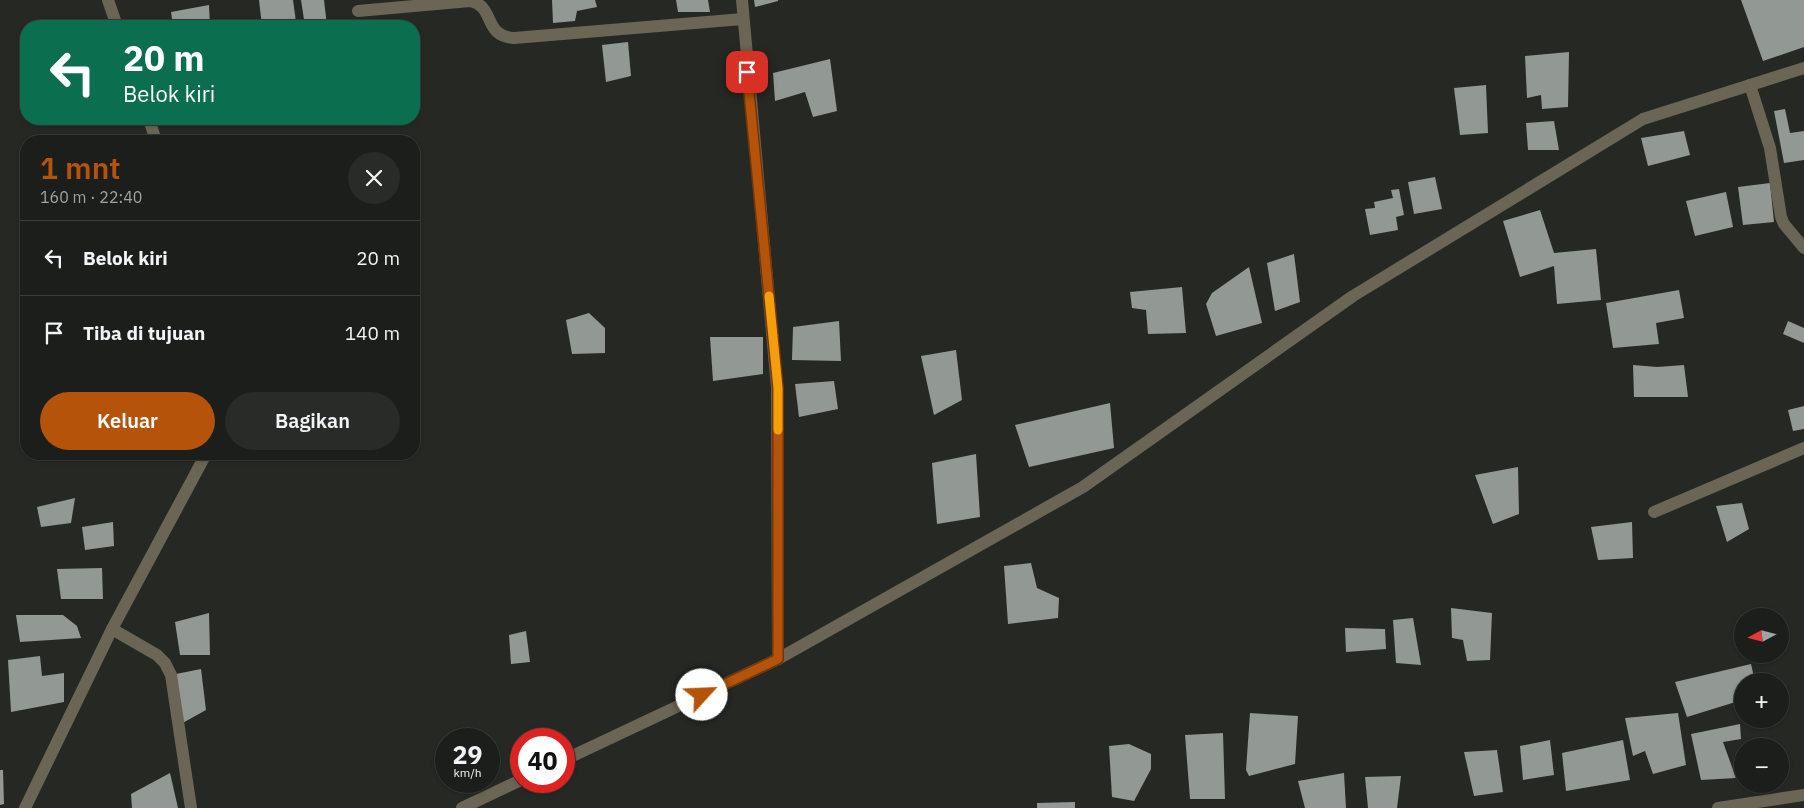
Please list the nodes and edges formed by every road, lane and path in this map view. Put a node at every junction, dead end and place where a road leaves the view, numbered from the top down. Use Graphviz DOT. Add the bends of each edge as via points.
graph roads {
  1 [pos="108,0"];
  2 [pos="742,0"];
  3 [pos="358,11"];
  4 [pos="743,19"];
  5 [pos="115,20"];
  6 [pos="1804,68"];
  7 [pos="1750,86"];
  8 [pos="1804,248"];
  9 [pos="1804,448"];
  10 [pos="203,460"];
  11 [pos="1654,512"];
  12 [pos="115,631"];
  13 [pos="778,659"];
  14 [pos="575,755"];
  15 [pos="510,785"];
  16 [pos="1804,795"];
  17 [pos="25,808"];
  18 [pos="191,808"];
  19 [pos="462,808"];
  20 [pos="1718,808"];
  1 -- 5 [label="street"];
  2 -- 4 [label="street"];
  3 -- 4 [label="street" via="478,2 496,32 504,38"];
  4 -- 13 [label="street" via="778,388"];
  6 -- 7 [label="street"];
  7 -- 8 [label="street" via="1770,148 1781,216"];
  7 -- 13 [label="street" via="1643,120 1353,296 1083,486"];
  9 -- 11 [label="street"];
  10 -- 12 [label="street"];
  12 -- 17 [label="street"];
  12 -- 18 [label="street" via="157,655 171,675"];
  13 -- 14 [label="street"];
  15 -- 19 [label="street"];
  16 -- 20 [label="street"];
}
